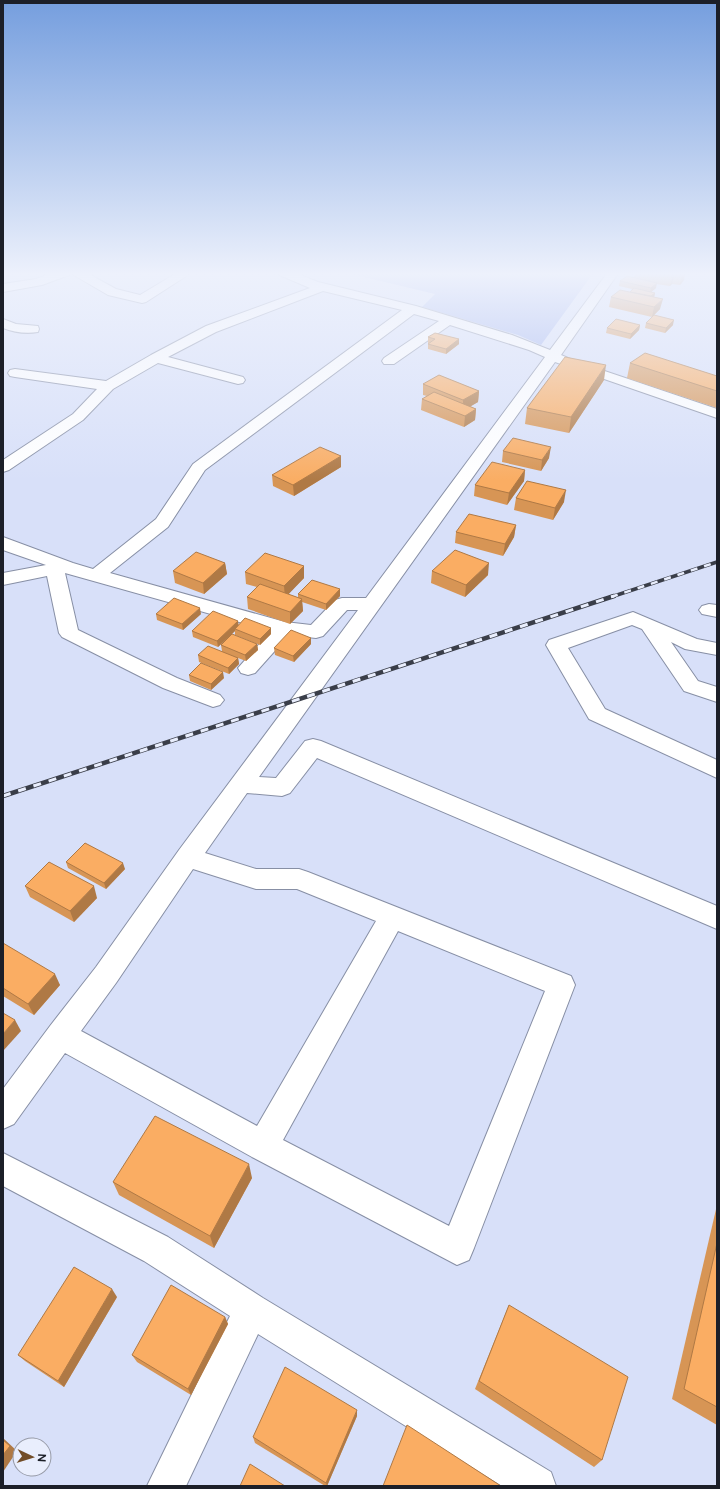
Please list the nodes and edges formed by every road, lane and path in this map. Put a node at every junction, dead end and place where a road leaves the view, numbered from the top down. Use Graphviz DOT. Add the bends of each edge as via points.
graph roads {
  1 [pos="187,341"];
  2 [pos="368,341"];
  3 [pos="418,341"];
  4 [pos="514,341"];
  5 [pos="564,341"];
  6 [pos="554,356"];
  7 [pos="156,358"];
  8 [pos="389,361"];
  9 [pos="15,373"];
  10 [pos="238,380"];
  11 [pos="108,386"];
  12 [pos="717,414"];
  13 [pos="3,467"];
  14 [pos="3,542"];
  15 [pos="61,569"];
  16 [pos="96,575"];
  17 [pos="3,579"];
  18 [pos="373,604"];
  19 [pos="649,625"];
  20 [pos="284,628"];
  21 [pos="717,649"];
  22 [pos="248,668"];
  23 [pos="717,695"];
  24 [pos="213,700"];
  25 [pos="717,770"];
  26 [pos="241,784"];
  27 [pos="188,857"];
  28 [pos="392,917"];
  29 [pos="717,918"];
  30 [pos="60,1035"];
  31 [pos="4,1110"];
  32 [pos="263,1146"];
  33 [pos="3,1169"];
  34 [pos="251,1310"];
  35 [pos="166,1486"];
  36 [pos="537,1486"];
  1 -- 7 [label="street"];
  2 -- 16 [label="street" via="199,467 162,523"];
  3 -- 8 [label="street"];
  4 -- 6 [label="street"];
  5 -- 6 [label="street"];
  6 -- 12 [label="street" via="570,364"];
  6 -- 18 [label="street"];
  7 -- 10 [label="street"];
  7 -- 11 [label="street"];
  9 -- 11 [label="street"];
  11 -- 13 [label="street" via="78,417"];
  14 -- 15 [label="street"];
  15 -- 16 [label="street"];
  15 -- 17 [label="street"];
  15 -- 24 [label="street" via="69,633 170,683"];
  16 -- 20 [label="street"];
  18 -- 20 [label="street" via="342,604 316,632"];
  18 -- 26 [label="street"];
  19 -- 21 [label="street" via="692,644"];
  19 -- 23 [label="street" via="691,686"];
  19 -- 25 [label="street" via="633,618 556,645 597,714"];
  20 -- 22 [label="street"];
  26 -- 27 [label="street"];
  26 -- 29 [label="street" via="282,786 313,747"];
  27 -- 28 [label="street" via="256,879 299,879"];
  27 -- 30 [label="street" via="106,975"];
  28 -- 32 [label="street"];
  28 -- 32 [label="street" via="561,985 457,1248"];
  30 -- 31 [label="street"];
  30 -- 32 [label="street"];
  33 -- 34 [label="street" via="156,1249"];
  34 -- 35 [label="street"];
  34 -- 36 [label="street"];
}
